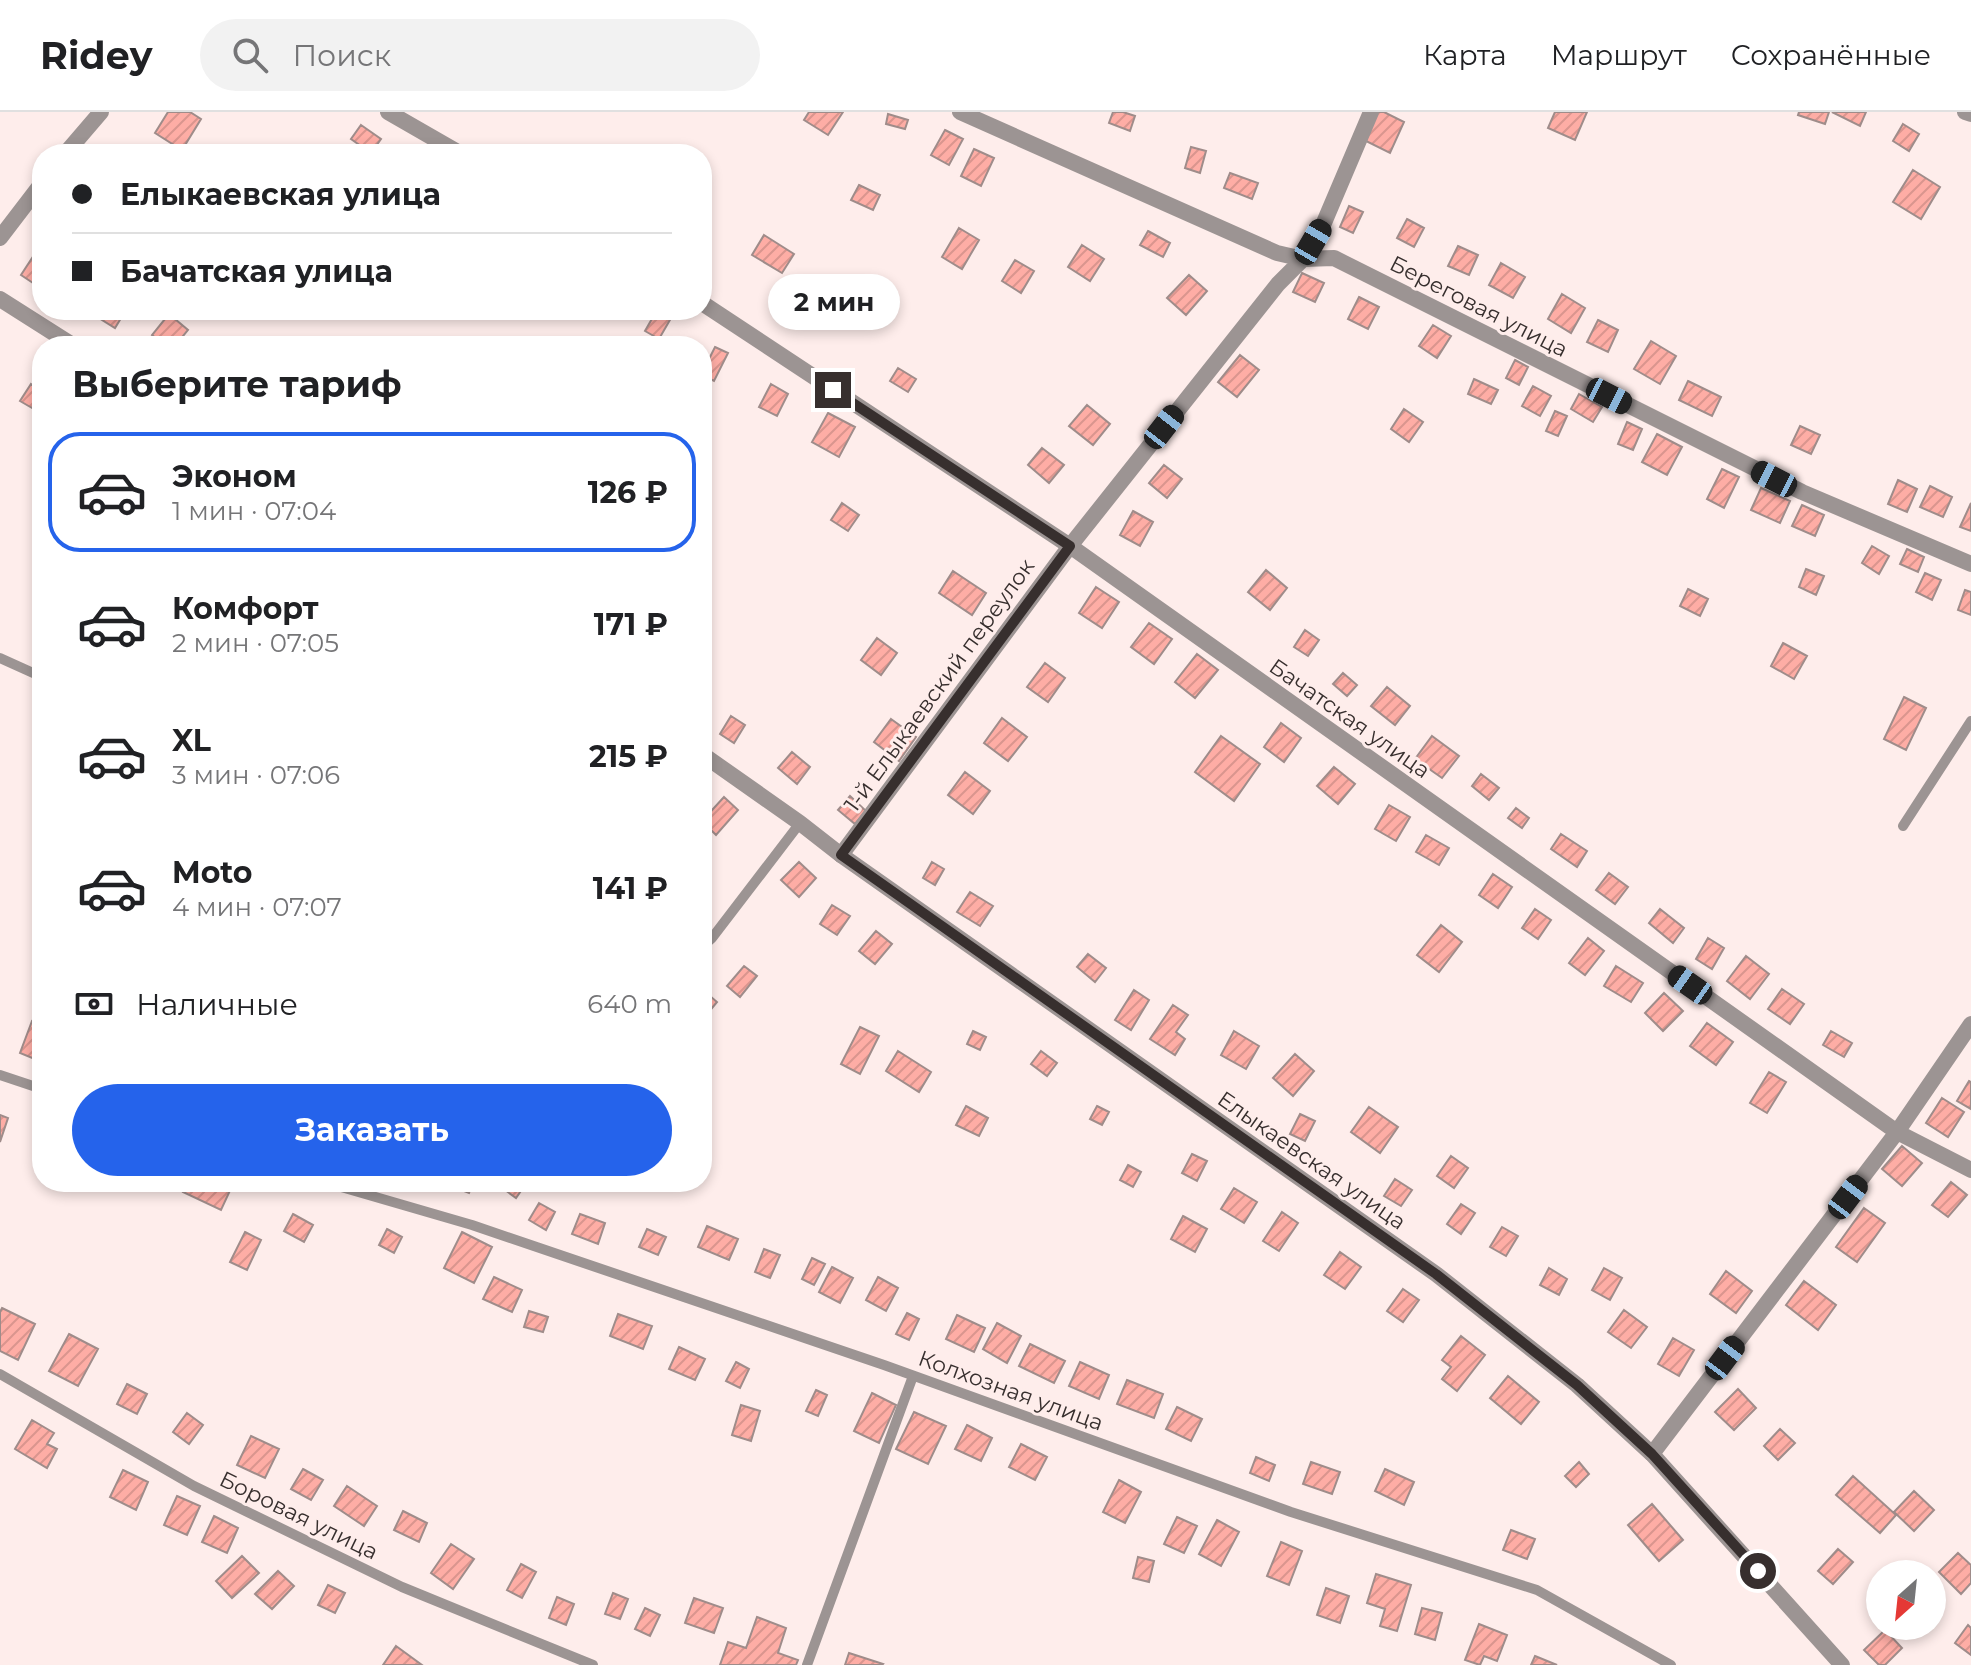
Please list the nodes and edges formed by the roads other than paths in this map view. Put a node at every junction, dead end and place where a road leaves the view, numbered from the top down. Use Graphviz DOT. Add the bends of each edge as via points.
graph roads {
  1 [pos="101,112"];
  2 [pos="388,112"];
  3 [pos="960,112"];
  4 [pos="1371,112"];
  5 [pos="1965,112"];
  6 [pos="1971,114"];
  7 [pos="74,144"];
  8 [pos="444,144"];
  9 [pos="32,196"];
  10 [pos="0,238"];
  11 [pos="1303,259"];
  12 [pos="0,299"];
  13 [pos="712,310"];
  14 [pos="32,319"];
  15 [pos="33,320"];
  16 [pos="58,336"];
  17 [pos="1070,546"];
  18 [pos="1971,564"];
  19 [pos="0,658"];
  20 [pos="32,672"];
  21 [pos="1971,721"];
  22 [pos="712,761"];
  23 [pos="800,823"];
  24 [pos="1903,826"];
  25 [pos="841,855"];
  26 [pos="712,938"];
  27 [pos="1971,1024"];
  28 [pos="0,1075"];
  29 [pos="32,1086"];
  30 [pos="1897,1132"];
  31 [pos="1971,1170"];
  32 [pos="358,1192"];
  33 [pos="0,1374"];
  34 [pos="913,1376"];
  35 [pos="1652,1454"];
  36 [pos="593,1665"];
  37 [pos="807,1665"];
  38 [pos="1671,1665"];
  39 [pos="1842,1665"];
  1 -- 7 [label="street"];
  2 -- 8 [label="street"];
  3 -- 11 [label="street, Береговая улица" via="1277,253"];
  4 -- 11 [label="street, 1-й Елыкаевский переулок"];
  5 -- 6 [label="street"];
  9 -- 10 [label="street"];
  11 -- 17 [label="street, 1-й Елыкаевский переулок"];
  11 -- 18 [label="street, Береговая улица" via="1334,258 1802,492"];
  12 -- 14 [label="street"];
  13 -- 17 [label="street, Бачатская улица"];
  15 -- 16 [label="street"];
  17 -- 25 [label="street, 1-й Елыкаевский переулок"];
  17 -- 30 [label="street, Бачатская улица"];
  19 -- 20 [label="lane"];
  21 -- 24 [label="lane"];
  22 -- 23 [label="street, Елыкаевская улица"];
  23 -- 25 [label="street, Елыкаевская улица"];
  23 -- 26 [label="lane"];
  25 -- 35 [label="street, Елыкаевская улица" via="1436,1274 1577,1385"];
  27 -- 30 [label="street"];
  28 -- 29 [label="lane"];
  30 -- 31 [label="street, Бачатская улица"];
  30 -- 35 [label="street"];
  32 -- 34 [label="lane, Колхозная улица" via="472,1225"];
  33 -- 36 [label="lane, Боровая улица" via="194,1486 402,1587"];
  34 -- 37 [label="lane"];
  34 -- 38 [label="lane, Колхозная улица" via="1291,1512 1537,1590"];
  35 -- 39 [label="street, Елыкаевская улица"];
}
